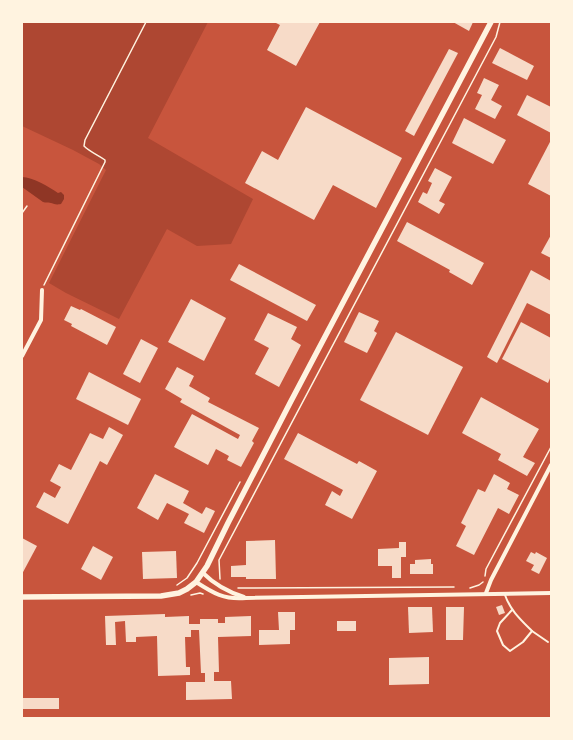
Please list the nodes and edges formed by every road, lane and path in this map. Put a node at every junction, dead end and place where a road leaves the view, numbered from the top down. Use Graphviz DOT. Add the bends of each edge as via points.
graph roads {
  1 [pos="146,22"];
  2 [pos="491,22"];
  3 [pos="500,22"];
  4 [pos="27,206"];
  5 [pos="22,213"];
  6 [pos="45,282"];
  7 [pos="42,290"];
  8 [pos="22,356"];
  9 [pos="551,447"];
  10 [pos="551,465"];
  11 [pos="197,563"];
  12 [pos="203,573"];
  13 [pos="220,580"];
  14 [pos="196,582"];
  15 [pos="173,587"];
  16 [pos="238,588"];
  17 [pos="459,588"];
  18 [pos="465,588"];
  19 [pos="486,593"];
  20 [pos="504,593"];
  21 [pos="551,593"];
  22 [pos="22,597"];
  23 [pos="246,598"];
  24 [pos="512,610"];
  25 [pos="532,631"];
  26 [pos="548,642"];
  1 -- 6 [label="path" via="85,140 84,146 105,162"];
  2 -- 12 [label="street"];
  3 -- 13 [label="path" via="496,37 219,560"];
  4 -- 5 [label="path"];
  7 -- 8 [label="street" via="41,320"];
  9 -- 18 [label="path" via="486,569 484,579 479,585"];
  10 -- 19 [label="street"];
  11 -- 15 [label="path" via="187,578"];
  12 -- 14 [label="street"];
  12 -- 23 [label="street" via="226,591"];
  14 -- 22 [label="street" via="179,593 161,596"];
  14 -- 23 [label="street" via="220,595"];
  16 -- 17 [label="path"];
  19 -- 20 [label="street"];
  19 -- 23 [label="street"];
  20 -- 21 [label="street"];
  20 -- 24 [label="lane"];
  24 -- 25 [label="lane"];
  24 -- 25 [label="lane" via="500,623 497,631 503,645 510,651 523,642"];
  25 -- 26 [label="lane"];
}
